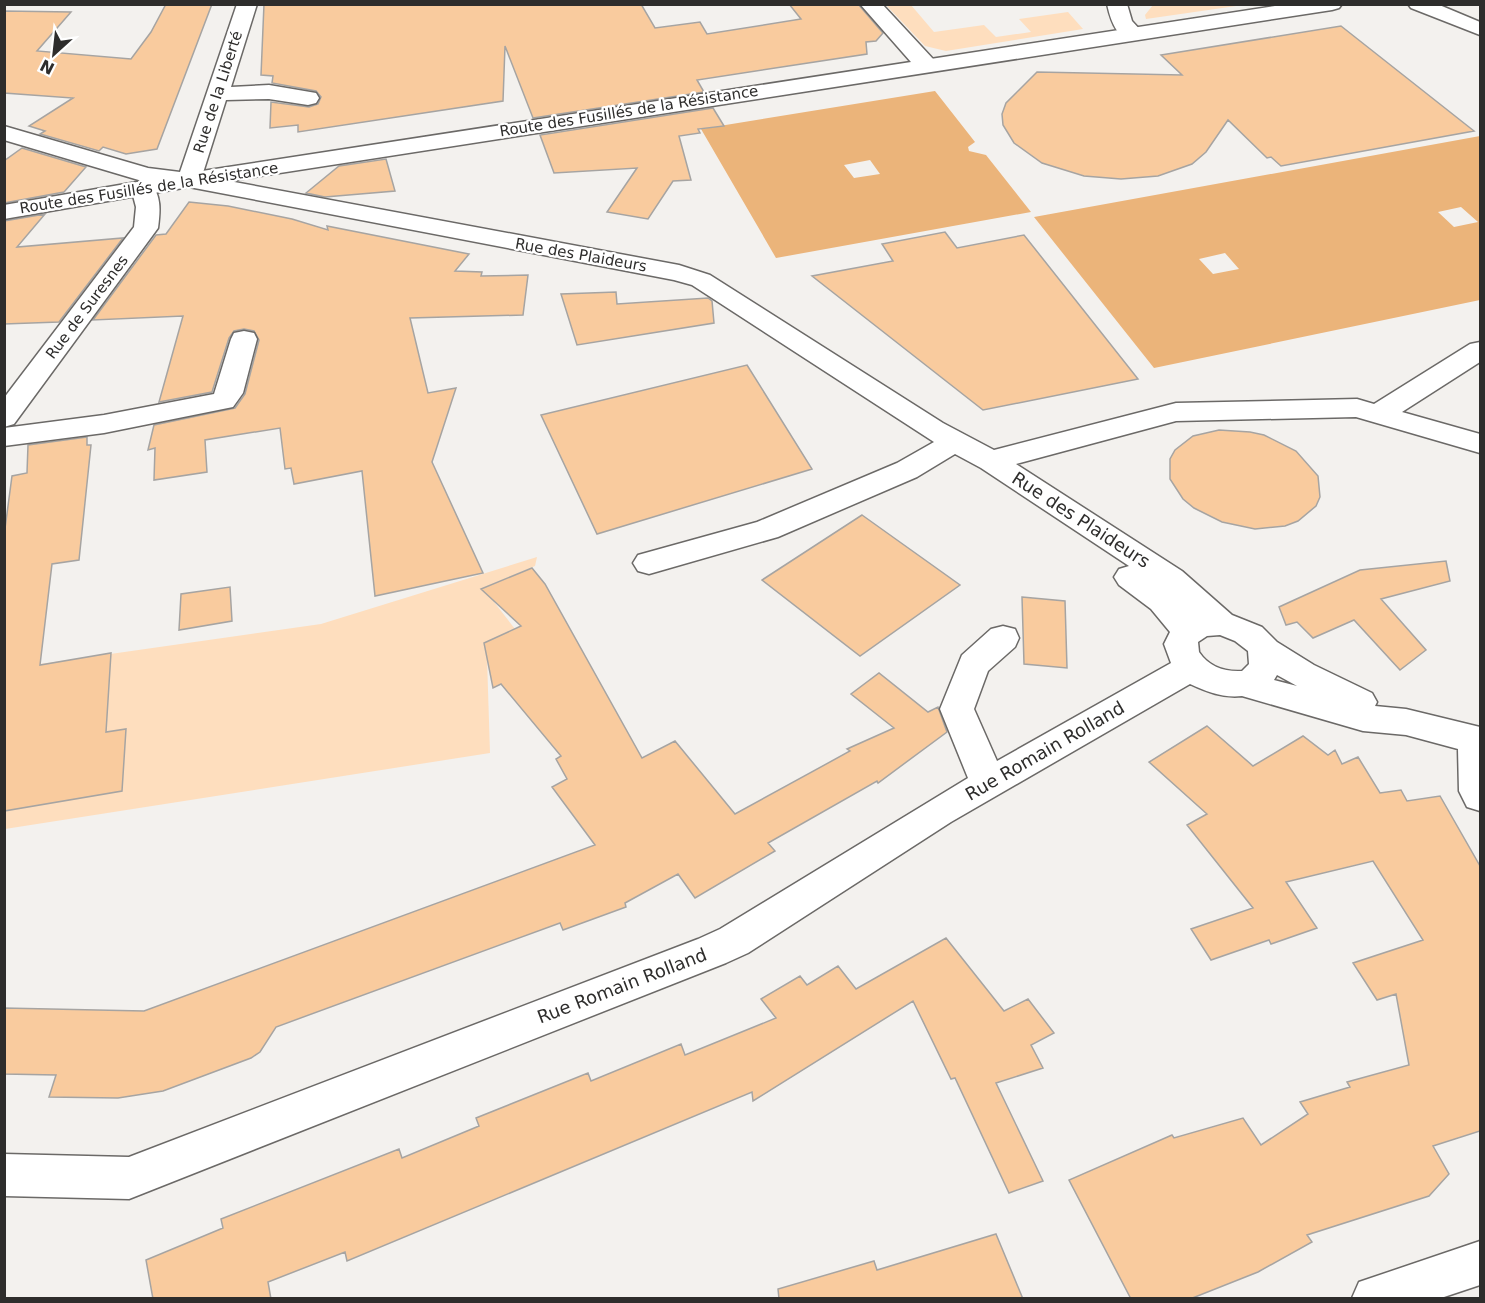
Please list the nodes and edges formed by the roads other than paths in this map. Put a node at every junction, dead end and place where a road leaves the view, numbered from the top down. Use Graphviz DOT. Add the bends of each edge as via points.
graph roads {
  1 [pos="247,4"];
  2 [pos="870,4"];
  3 [pos="1118,4"];
  4 [pos="1283,4"];
  5 [pos="1332,4"];
  6 [pos="1418,4"];
  7 [pos="1458,4"];
  8 [pos="1254,15"];
  9 [pos="1480,18"];
  10 [pos="1480,29"];
  11 [pos="1133,34"];
  12 [pos="926,65"];
  13 [pos="218,94"];
  14 [pos="308,98"];
  15 [pos="4,133"];
  16 [pos="189,180"];
  17 [pos="143,188"];
  18 [pos="4,212"];
  19 [pos="244,339"];
  20 [pos="1480,350"];
  21 [pos="175,396"];
  22 [pos="1378,414"];
  23 [pos="4,418"];
  24 [pos="47,432"];
  25 [pos="4,437"];
  26 [pos="938,440"];
  27 [pos="1480,444"];
  28 [pos="991,461"];
  29 [pos="649,563"];
  30 [pos="1221,623"];
  31 [pos="1003,638"];
  32 [pos="1189,650"];
  33 [pos="1264,650"];
  34 [pos="1244,684"];
  35 [pos="1406,722"];
  36 [pos="1478,740"];
  37 [pos="988,783"];
  38 [pos="1480,797"];
  39 [pos="4,1175"];
  40 [pos="1480,1263"];
  41 [pos="1374,1299"];
  1 -- 13 [label="street, Rue de la Liberté"];
  2 -- 12 [label="street"];
  3 -- 11 [label="street" via="1122,23"];
  4 -- 8 [label="street, Route des Fusillés de la Résistance"];
  5 -- 8 [label="street, Route des Fusillés de la Résistance"];
  6 -- 10 [label="street"];
  7 -- 9 [label="street"];
  8 -- 11 [label="street, Route des Fusillés de la Résistance"];
  11 -- 12 [label="street, Route des Fusillés de la Résistance"];
  12 -- 16 [label="street, Route des Fusillés de la Résistance"];
  13 -- 14 [label="street" via="269,92"];
  13 -- 16 [label="street, Rue de la Liberté"];
  15 -- 16 [label="street" via="146,175"];
  16 -- 17 [label="street, Route des Fusillés de la Résistance"];
  16 -- 26 [label="street, Rue des Plaideurs" via="693,277"];
  17 -- 18 [label="street, Route des Fusillés de la Résistance"];
  17 -- 23 [label="street, Rue de Suresnes" via="148,207 146,228"];
  19 -- 24 [label="street" via="229,393 223,401"];
  20 -- 22 [label="street"];
  21 -- 24 [label="street" via="172,402 96,413"];
  22 -- 27 [label="street"];
  22 -- 28 [label="street" via="1357,408 1176,412"];
  24 -- 25 [label="street"];
  26 -- 28 [label="street, Rue des Plaideurs"];
  26 -- 29 [label="street" via="907,470 766,530"];
  26 -- 32 [label="street, Rue des Plaideurs" via="983,480 1147,588 1162,601"];
  28 -- 30 [label="street, Rue des Plaideurs" via="1171,579"];
  30 -- 32 [label="street" via="1199,625"];
  30 -- 33 [label="street" via="1240,628 1257,639"];
  31 -- 37 [label="street" via="974,664 957,709"];
  32 -- 34 [label="street" via="1203,678 1221,684"];
  32 -- 37 [label="street, Rue Romain Rolland"];
  33 -- 34 [label="street" via="1264,672"];
  33 -- 35 [label="street" via="1333,689"];
  34 -- 35 [label="street" via="1363,718"];
  35 -- 36 [label="street"];
  36 -- 38 [label="street"];
  37 -- 39 [label="street, Rue Romain Rolland" via="712,951 129,1178"];
  40 -- 41 [label="street"];
}
